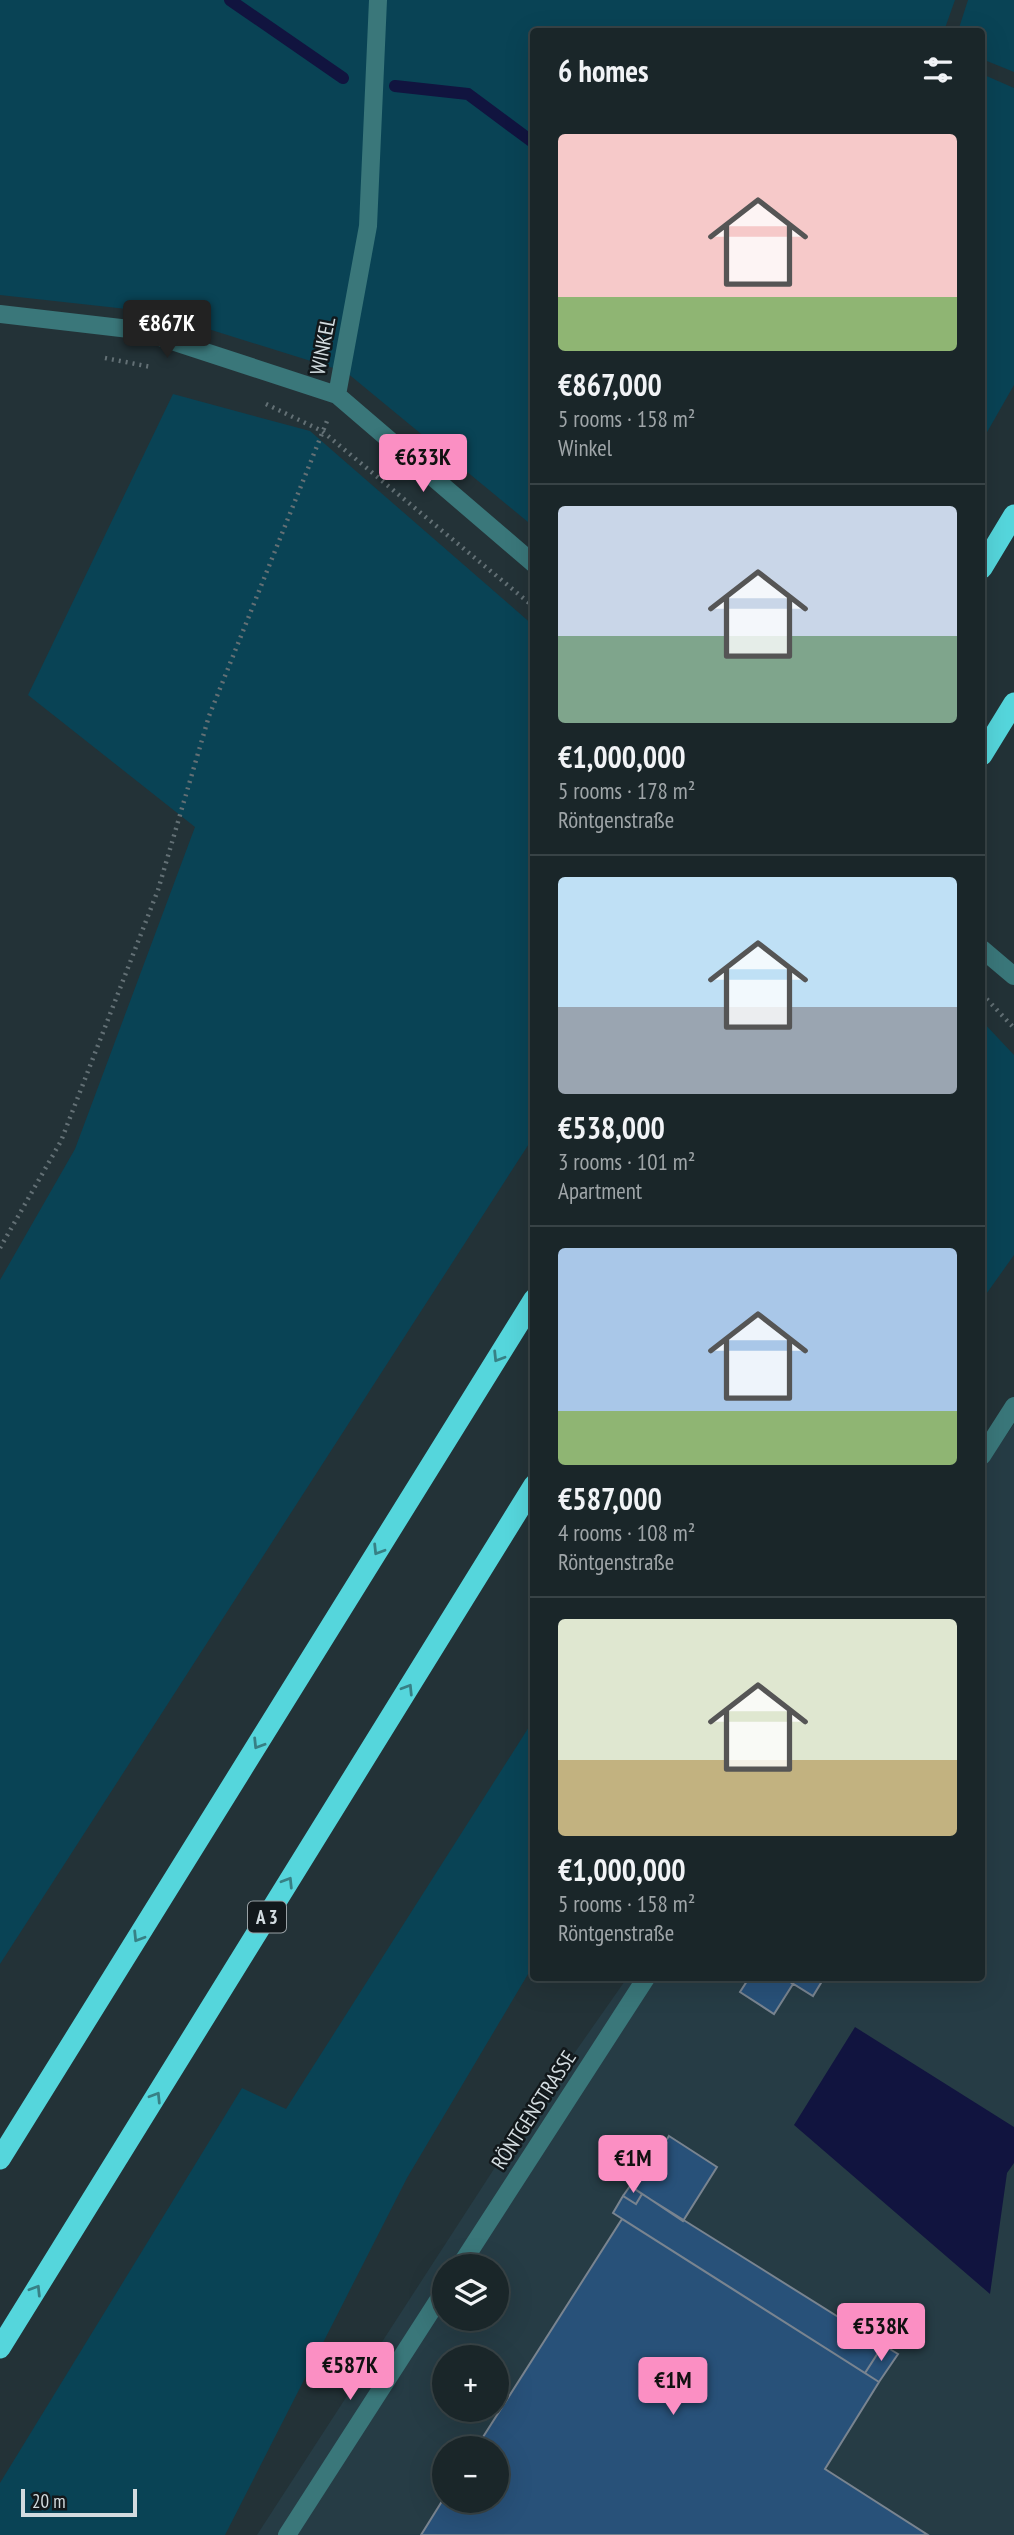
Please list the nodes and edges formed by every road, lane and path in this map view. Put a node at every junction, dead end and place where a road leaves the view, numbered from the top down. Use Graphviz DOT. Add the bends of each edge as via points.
graph roads {
  1 [pos="379,0"];
  2 [pos="0,314"];
  3 [pos="104,357"];
  4 [pos="153,368"];
  5 [pos="337,395"];
  6 [pos="264,404"];
  7 [pos="322,431"];
  8 [pos="1014,515"];
  9 [pos="530,561"];
  10 [pos="985,563"];
  11 [pos="530,604"];
  12 [pos="1014,702"];
  13 [pos="985,750"];
  14 [pos="985,952"];
  15 [pos="1014,976"];
  16 [pos="985,998"];
  17 [pos="1014,1028"];
  18 [pos="0,1248"];
  19 [pos="530,1305"];
  20 [pos="1014,1406"];
  21 [pos="985,1451"];
  22 [pos="530,1491"];
  23 [pos="644,1981"];
  24 [pos="0,2159"];
  25 [pos="468,2254"];
  26 [pos="432,2310"];
  27 [pos="0,2348"];
  28 [pos="287,2535"];
  1 -- 5 [label="street, WINKEL" via="369,226"];
  2 -- 5 [label="street, WINKEL" via="138,330"];
  3 -- 4 [label="path"];
  5 -- 7 [label="path"];
  5 -- 9 [label="street"];
  6 -- 7 [label="path"];
  7 -- 11 [label="path"];
  7 -- 18 [label="path" via="209,716 158,890 61,1141"];
  8 -- 10 [label="highway"];
  12 -- 13 [label="highway"];
  14 -- 15 [label="street"];
  16 -- 17 [label="path"];
  19 -- 24 [label="highway, one-way"];
  20 -- 21 [label="street"];
  27 -- 22 [label="highway, A 3, one-way"];
  23 -- 25 [label="street, RÖNTGENSTRASSE"];
  26 -- 28 [label="street"];
}
